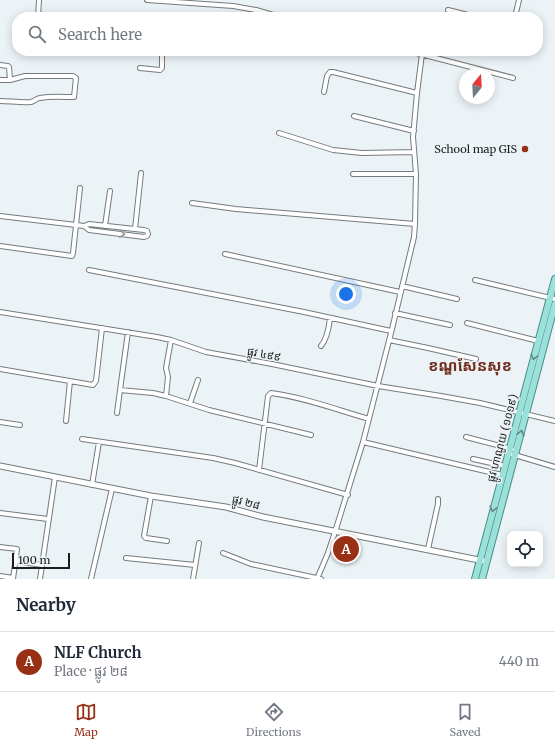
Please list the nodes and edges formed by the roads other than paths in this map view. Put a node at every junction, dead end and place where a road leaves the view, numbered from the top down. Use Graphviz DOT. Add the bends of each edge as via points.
graph roads {
  1 [pos="39,0"];
  2 [pos="147,0"];
  3 [pos="519,0"];
  4 [pos="448,10"];
  5 [pos="38,12"];
  6 [pos="263,12"];
  7 [pos="454,12"];
  8 [pos="516,12"];
  9 [pos="162,56"];
  10 [pos="422,56"];
  11 [pos="430,56"];
  12 [pos="0,65"];
  13 [pos="140,68"];
  14 [pos="513,78"];
  15 [pos="0,80"];
  16 [pos="10,80"];
  17 [pos="324,92"];
  18 [pos="417,93"];
  19 [pos="0,101"];
  20 [pos="354,116"];
  21 [pos="414,131"];
  22 [pos="279,133"];
  23 [pos="414,152"];
  24 [pos="141,173"];
  25 [pos="353,174"];
  26 [pos="416,174"];
  27 [pos="80,188"];
  28 [pos="110,191"];
  29 [pos="192,203"];
  30 [pos="0,216"];
  31 [pos="415,224"];
  32 [pos="76,225"];
  33 [pos="84,226"];
  34 [pos="105,226"];
  35 [pos="135,229"];
  36 [pos="0,246"];
  37 [pos="225,254"];
  38 [pos="89,270"];
  39 [pos="555,279"];
  40 [pos="475,280"];
  41 [pos="402,286"];
  42 [pos="400,292"];
  43 [pos="552,298"];
  44 [pos="457,299"];
  45 [pos="555,304"];
  46 [pos="0,312"];
  47 [pos="396,313"];
  48 [pos="330,318"];
  49 [pos="550,320"];
  50 [pos="467,323"];
  51 [pos="450,325"];
  52 [pos="102,328"];
  53 [pos="391,331"];
  54 [pos="128,332"];
  55 [pos="171,340"];
  56 [pos="389,340"];
  57 [pos="538,341"];
  58 [pos="321,346"];
  59 [pos="476,359"];
  60 [pos="0,369"];
  61 [pos="198,380"];
  62 [pos="70,381"];
  63 [pos="378,386"];
  64 [pos="120,390"];
  65 [pos="166,396"];
  66 [pos="190,404"];
  67 [pos="519,412"];
  68 [pos="117,413"];
  69 [pos="526,414"];
  70 [pos="369,419"];
  71 [pos="66,421"];
  72 [pos="555,421"];
  73 [pos="0,422"];
  74 [pos="265,423"];
  75 [pos="20,425"];
  76 [pos="312,435"];
  77 [pos="466,437"];
  78 [pos="82,439"];
  79 [pos="99,442"];
  80 [pos="363,442"];
  81 [pos="509,451"];
  82 [pos="516,453"];
  83 [pos="473,458"];
  84 [pos="0,466"];
  85 [pos="504,466"];
  86 [pos="555,467"];
  87 [pos="259,470"];
  88 [pos="502,475"];
  89 [pos="55,477"];
  90 [pos="92,485"];
  91 [pos="112,489"];
  92 [pos="348,495"];
  93 [pos="151,496"];
  94 [pos="438,499"];
  95 [pos="0,513"];
  96 [pos="48,519"];
  97 [pos="335,532"];
  98 [pos="167,541"];
  99 [pos="199,543"];
  100 [pos="0,547"];
  101 [pos="428,549"];
  102 [pos="223,553"];
  103 [pos="126,558"];
  104 [pos="484,560"];
  105 [pos="16,561"];
  106 [pos="42,565"];
  107 [pos="195,565"];
  108 [pos="0,576"];
  109 [pos="13,578"];
  110 [pos="40,579"];
  111 [pos="91,579"];
  112 [pos="193,579"];
  113 [pos="319,579"];
  114 [pos="475,579"];
  115 [pos="482,579"];
  1 -- 5 [label="street"];
  2 -- 6 [label="street" via="233,6"];
  3 -- 8 [label="street"];
  4 -- 7 [label="street"];
  9 -- 13 [label="street" via="160,70"];
  10 -- 18 [label="street"];
  11 -- 14 [label="street"];
  12 -- 16 [label="street" via="9,67"];
  15 -- 16 [label="street"];
  16 -- 19 [label="street" via="25,76 73,76 76,78 74,97 37,98 33,102"];
  17 -- 18 [label="street" via="327,76 333,72"];
  18 -- 21 [label="street"];
  20 -- 21 [label="street"];
  21 -- 23 [label="street"];
  22 -- 23 [label="street" via="333,150 362,153"];
  23 -- 26 [label="street"];
  24 -- 35 [label="street"];
  25 -- 26 [label="street"];
  26 -- 31 [label="street"];
  27 -- 32 [label="street"];
  28 -- 34 [label="street"];
  29 -- 31 [label="street"];
  30 -- 32 [label="street"];
  31 -- 41 [label="street"];
  32 -- 33 [label="street"];
  32 -- 36 [label="street" via="72,256"];
  33 -- 34 [label="street"];
  33 -- 35 [label="street, one-way" via="89,230 144,237 148,234 147,231"];
  34 -- 35 [label="street"];
  37 -- 42 [label="street"];
  38 -- 48 [label="street"];
  39 -- 43 [label="main road, ផ្លូវ ហាណូយ (១០១៩)"];
  40 -- 43 [label="street"];
  41 -- 42 [label="street"];
  41 -- 44 [label="street"];
  42 -- 47 [label="street"];
  43 -- 49 [label="main road, ផ្លូវ ហាណូយ (១០១៩)"];
  45 -- 49 [label="main road, ផ្លូវ ហាណូយ (១០១៩)"];
  46 -- 52 [label="street, ផ្លូវ ៤៩៩"];
  47 -- 51 [label="street"];
  47 -- 53 [label="street"];
  48 -- 53 [label="street"];
  48 -- 58 [label="street"];
  49 -- 57 [label="main road, ផ្លូវ ហាណូយ (១០១៩)"];
  49 -- 69 [label="main road, ផ្លូវ ហាណូយ (១០១៩)"];
  50 -- 57 [label="street"];
  52 -- 54 [label="street, ផ្លូវ ៤៩៩"];
  52 -- 62 [label="street" via="96,381 93,385"];
  53 -- 56 [label="street"];
  54 -- 55 [label="street, ផ្លូវ ៤៩៩"];
  54 -- 64 [label="street"];
  55 -- 63 [label="street, ផ្លូវ ៤៩៩" via="206,352"];
  55 -- 65 [label="street" via="166,368"];
  56 -- 59 [label="street"];
  56 -- 63 [label="street"];
  57 -- 67 [label="main road, ផ្លូវ ហាណូយ (១០១៩), one-way"];
  60 -- 62 [label="street"];
  61 -- 66 [label="street"];
  62 -- 71 [label="street"];
  63 -- 67 [label="street, ផ្លូវ ៤៩៩"];
  63 -- 70 [label="street"];
  64 -- 65 [label="street"];
  64 -- 68 [label="street"];
  65 -- 66 [label="street"];
  66 -- 74 [label="street"];
  67 -- 69 [label="street, ផ្លូវ ៤៩៩"];
  67 -- 81 [label="main road, ផ្លូវ ហាណូយ (១០១៩)"];
  69 -- 72 [label="street, ផ្លូវ ៤៩៩"];
  82 -- 69 [label="main road, ផ្លូវ ហាណូយ (១០១៩), one-way"];
  70 -- 74 [label="street" via="317,403 271,393 268,396"];
  70 -- 80 [label="street"];
  73 -- 75 [label="street"];
  74 -- 76 [label="street"];
  74 -- 87 [label="street"];
  77 -- 81 [label="street"];
  78 -- 79 [label="street"];
  79 -- 87 [label="street" via="213,458"];
  79 -- 90 [label="street"];
  80 -- 88 [label="street"];
  80 -- 92 [label="street"];
  81 -- 82 [label="street"];
  81 -- 85 [label="main road, ផ្លូវ ហាណូយ (១០១៩)"];
  82 -- 86 [label="street"];
  82 -- 104 [label="main road, ផ្លូវ ហាណូយ (១០១៩)"];
  83 -- 85 [label="street"];
  84 -- 89 [label="street, ផ្លូវ ២៨"];
  85 -- 88 [label="main road, ផ្លូវ ហាណូយ (១០១៩)"];
  87 -- 92 [label="street"];
  88 -- 104 [label="main road, ផ្លូវ ហាណូយ (១០១៩), one-way"];
  89 -- 90 [label="street, ផ្លូវ ២៨"];
  89 -- 96 [label="street"];
  90 -- 91 [label="street, ផ្លូវ ២៨"];
  91 -- 93 [label="street, ផ្លូវ ២៨"];
  91 -- 111 [label="street"];
  92 -- 97 [label="street"];
  93 -- 97 [label="street, ផ្លូវ ២៨" via="226,507"];
  93 -- 98 [label="street" via="144,536"];
  94 -- 101 [label="street"];
  95 -- 96 [label="street"];
  96 -- 106 [label="street"];
  97 -- 101 [label="street, ផ្លូវ ២៨"];
  97 -- 113 [label="street"];
  99 -- 107 [label="street"];
  100 -- 105 [label="street" via="17,549"];
  101 -- 104 [label="street, ផ្លូវ ២៨"];
  102 -- 113 [label="street" via="251,564"];
  103 -- 107 [label="street"];
  104 -- 114 [label="main road, ផ្លូវ ហាណូយ (១០១៩)"];
  104 -- 115 [label="main road, ផ្លូវ ហាណូយ (១០១៩)"];
  105 -- 106 [label="street"];
  105 -- 109 [label="street"];
  106 -- 110 [label="street"];
  107 -- 112 [label="street"];
  108 -- 109 [label="street"];
}
